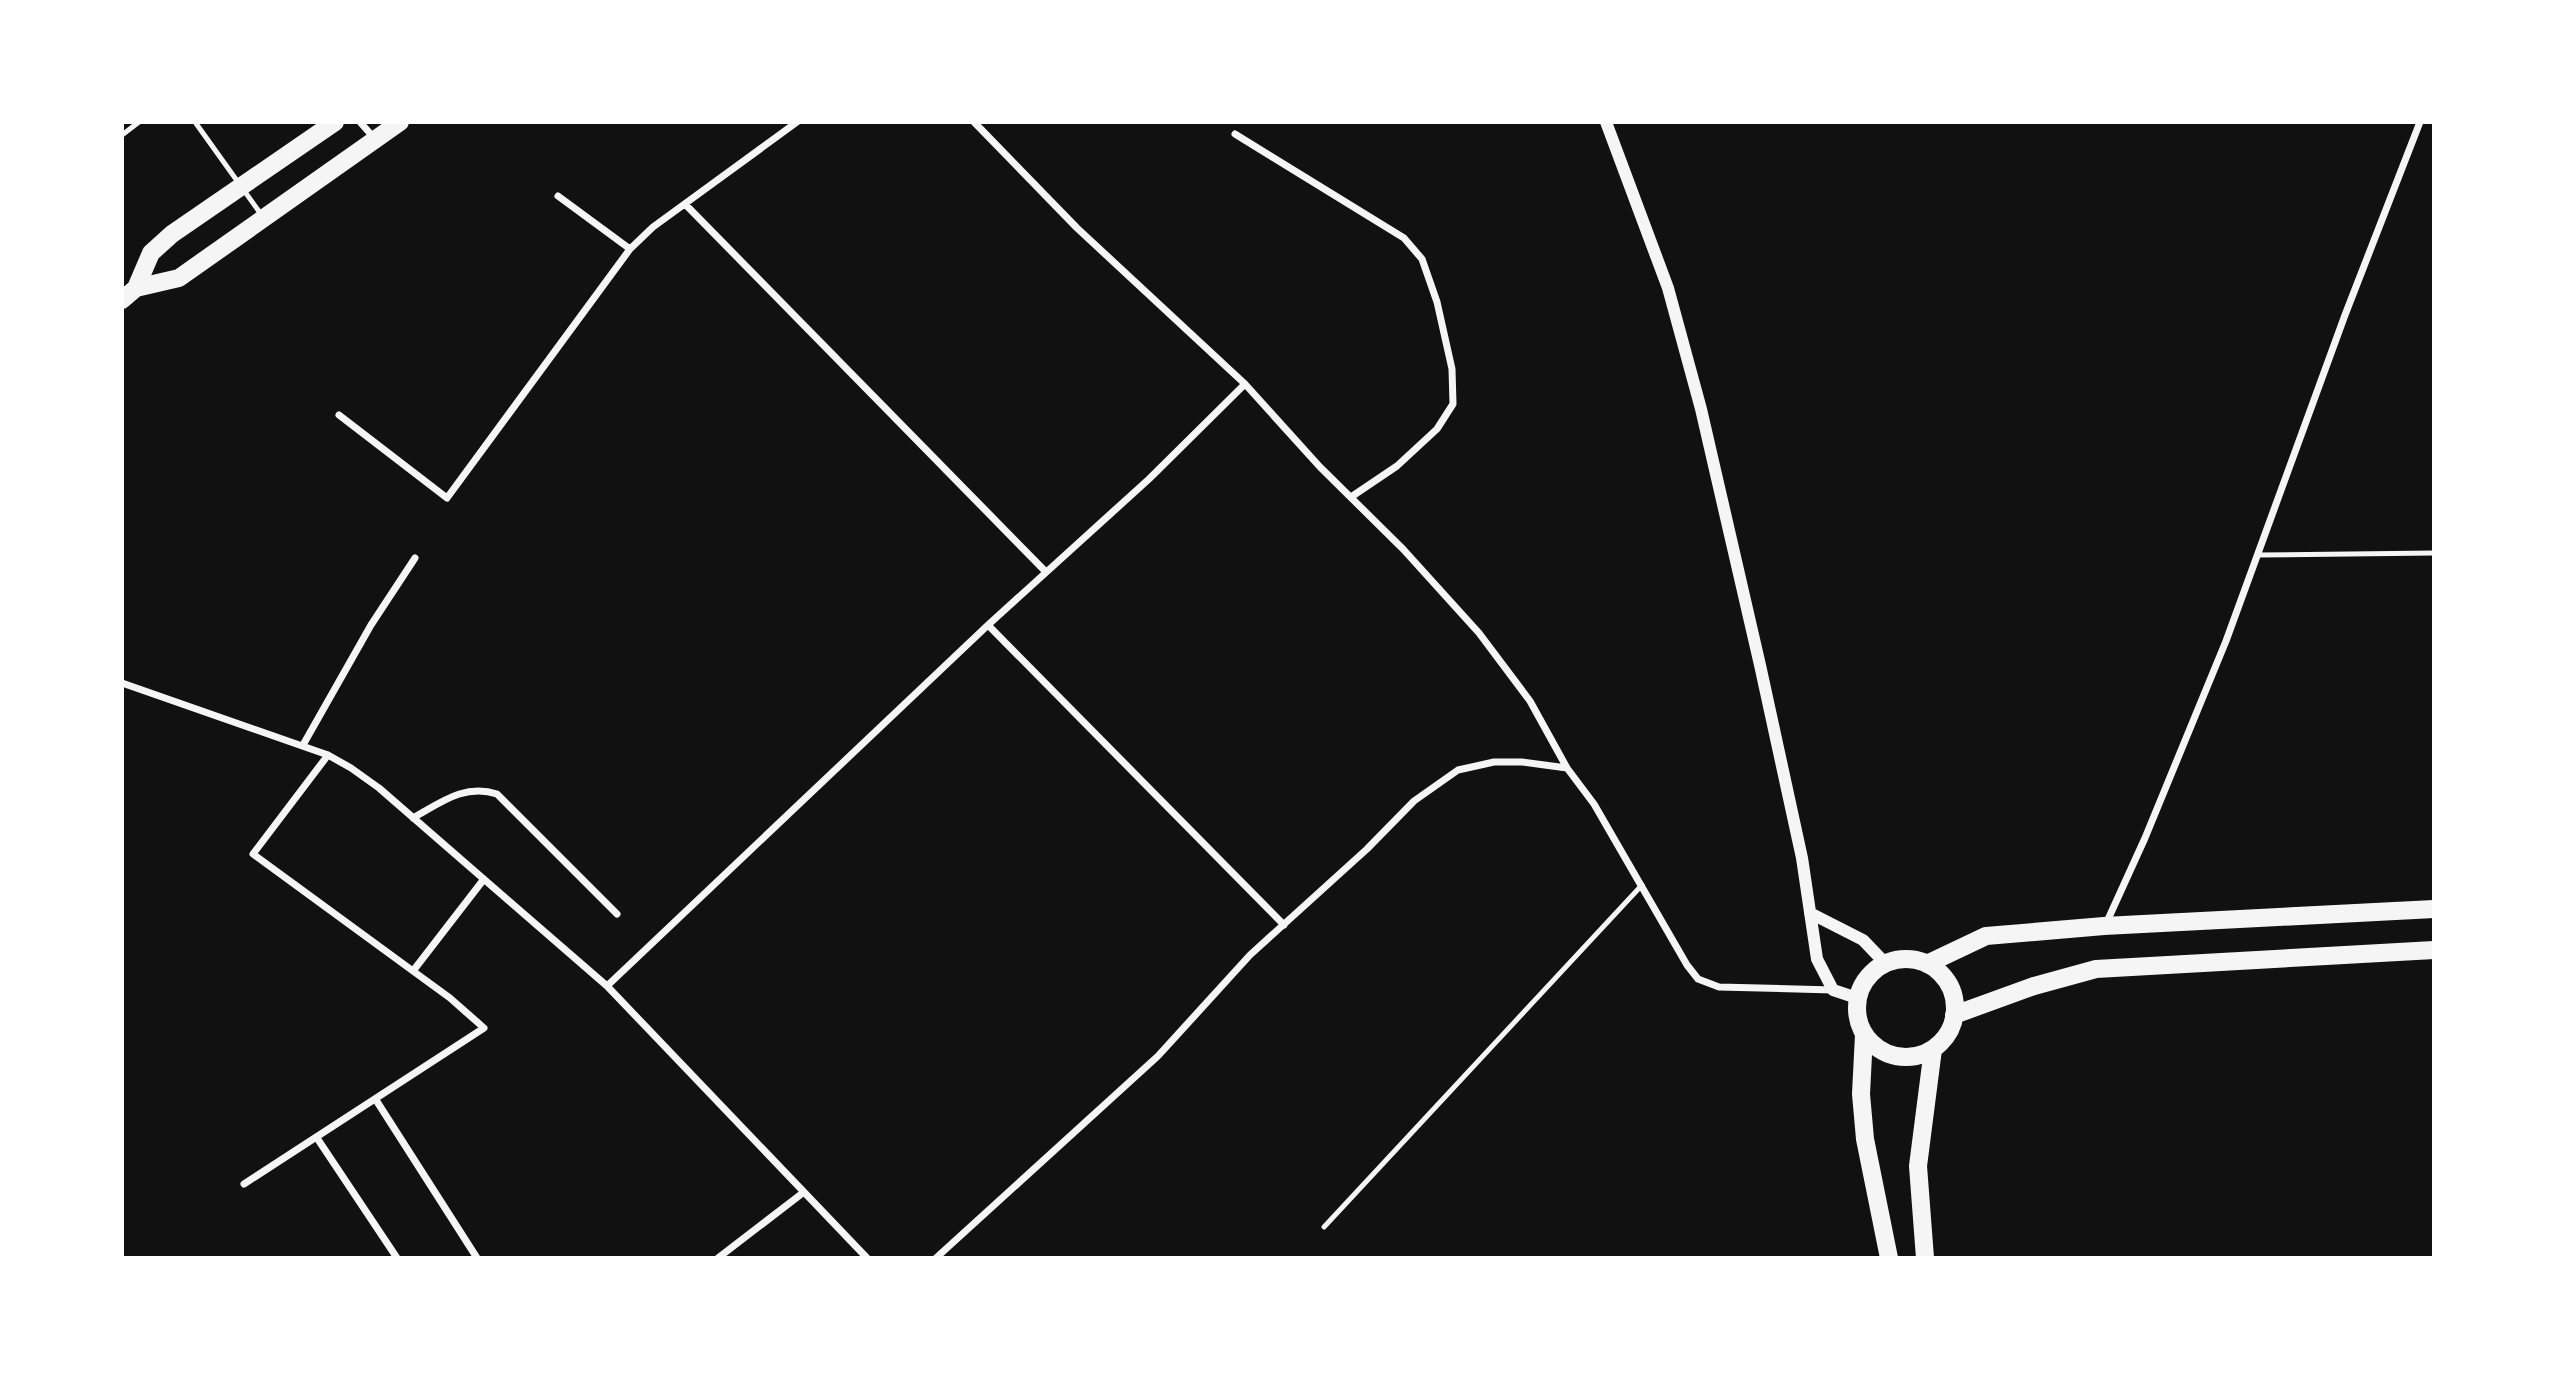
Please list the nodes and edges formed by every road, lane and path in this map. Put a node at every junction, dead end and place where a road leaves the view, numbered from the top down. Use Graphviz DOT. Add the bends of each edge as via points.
graph roads {
  1 [pos="139,122"];
  2 [pos="195,122"];
  3 [pos="335,122"];
  4 [pos="360,122"];
  5 [pos="400,122"];
  6 [pos="797,122"];
  7 [pos="974,122"];
  8 [pos="1606,122"];
  9 [pos="2420,122"];
  10 [pos="1235,134"];
  11 [pos="122,135"];
  12 [pos="376,139"];
  13 [pos="242,186"];
  14 [pos="558,196"];
  15 [pos="685,204"];
  16 [pos="264,218"];
  17 [pos="630,249"];
  18 [pos="129,294"];
  19 [pos="1245,384"];
  20 [pos="339,415"];
  21 [pos="1351,497"];
  22 [pos="2434,553"];
  23 [pos="2257,555"];
  24 [pos="415,558"];
  25 [pos="1046,572"];
  26 [pos="988,625"];
  27 [pos="122,683"];
  28 [pos="303,745"];
  29 [pos="328,755"];
  30 [pos="1567,768"];
  31 [pos="413,818"];
  32 [pos="484,879"];
  33 [pos="1642,885"];
  34 [pos="2434,909"];
  35 [pos="1810,913"];
  36 [pos="617,914"];
  37 [pos="1283,925"];
  38 [pos="2105,926"];
  39 [pos="2434,950"];
  40 [pos="1885,963"];
  41 [pos="1927,964"];
  42 [pos="413,971"];
  43 [pos="607,986"];
  44 [pos="1833,990"];
  45 [pos="1857,998"];
  46 [pos="1954,1015"];
  47 [pos="1864,1035"];
  48 [pos="1933,1049"];
  49 [pos="376,1100"];
  50 [pos="317,1138"];
  51 [pos="244,1184"];
  52 [pos="804,1192"];
  53 [pos="1324,1227"];
  54 [pos="397,1258"];
  55 [pos="477,1258"];
  56 [pos="718,1258"];
  57 [pos="867,1258"];
  58 [pos="936,1258"];
  59 [pos="1889,1258"];
  60 [pos="1925,1258"];
  1 -- 11 [label="lane"];
  2 -- 13 [label="lane"];
  3 -- 13 [label="main road"];
  4 -- 12 [label="street"];
  5 -- 12 [label="main road"];
  6 -- 15 [label="street"];
  7 -- 19 [label="street" via="1077,228"];
  8 -- 35 [label="street" via="1668,288 1701,410 1802,858"];
  9 -- 23 [label="street"];
  10 -- 21 [label="street" via="1404,238 1422,259 1437,302 1452,369 1453,404 1437,429 1397,466"];
  12 -- 16 [label="main road"];
  13 -- 16 [label="lane"];
  13 -- 18 [label="main road" via="151,253"];
  14 -- 17 [label="street"];
  15 -- 17 [label="street"];
  15 -- 25 [label="street"];
  16 -- 18 [label="main road" via="179,278"];
  17 -- 20 [label="street" via="447,498"];
  19 -- 21 [label="street"];
  19 -- 25 [label="street"];
  21 -- 30 [label="street" via="1479,633 1530,701"];
  22 -- 23 [label="lane"];
  23 -- 38 [label="street" via="2226,642"];
  24 -- 28 [label="street"];
  25 -- 26 [label="street"];
  26 -- 37 [label="street"];
  26 -- 43 [label="street"];
  27 -- 28 [label="street"];
  28 -- 29 [label="street"];
  29 -- 31 [label="street" via="370,781"];
  29 -- 42 [label="street" via="253,854"];
  30 -- 33 [label="street"];
  30 -- 37 [label="street" via="1494,762 1458,770 1413,802"];
  31 -- 32 [label="street"];
  31 -- 36 [label="street" via="455,794 485,790 497,794"];
  32 -- 42 [label="street"];
  32 -- 43 [label="street"];
  33 -- 44 [label="street" via="1698,979 1719,987"];
  33 -- 53 [label="lane"];
  34 -- 38 [label="main road"];
  35 -- 40 [label="street" via="1863,940"];
  35 -- 44 [label="street" via="1817,959"];
  37 -- 58 [label="street" via="1158,1056"];
  38 -- 41 [label="main road" via="1986,936"];
  39 -- 46 [label="main road" via="2096,969"];
  40 -- 41 [label="main road" via="1913,959"];
  40 -- 45 [label="main road" via="1872,972"];
  41 -- 46 [label="main road" via="1949,985"];
  42 -- 49 [label="street" via="484,1028"];
  43 -- 52 [label="street"];
  44 -- 45 [label="street"];
  45 -- 47 [label="main road"];
  46 -- 48 [label="main road" via="1943,1040"];
  47 -- 48 [label="main road" via="1888,1055 1919,1056"];
  47 -- 59 [label="main road" via="1861,1094 1866,1139"];
  48 -- 60 [label="main road" via="1918,1166"];
  49 -- 50 [label="street"];
  49 -- 55 [label="street"];
  50 -- 51 [label="street"];
  50 -- 54 [label="street"];
  52 -- 56 [label="street"];
  52 -- 57 [label="street"];
}
